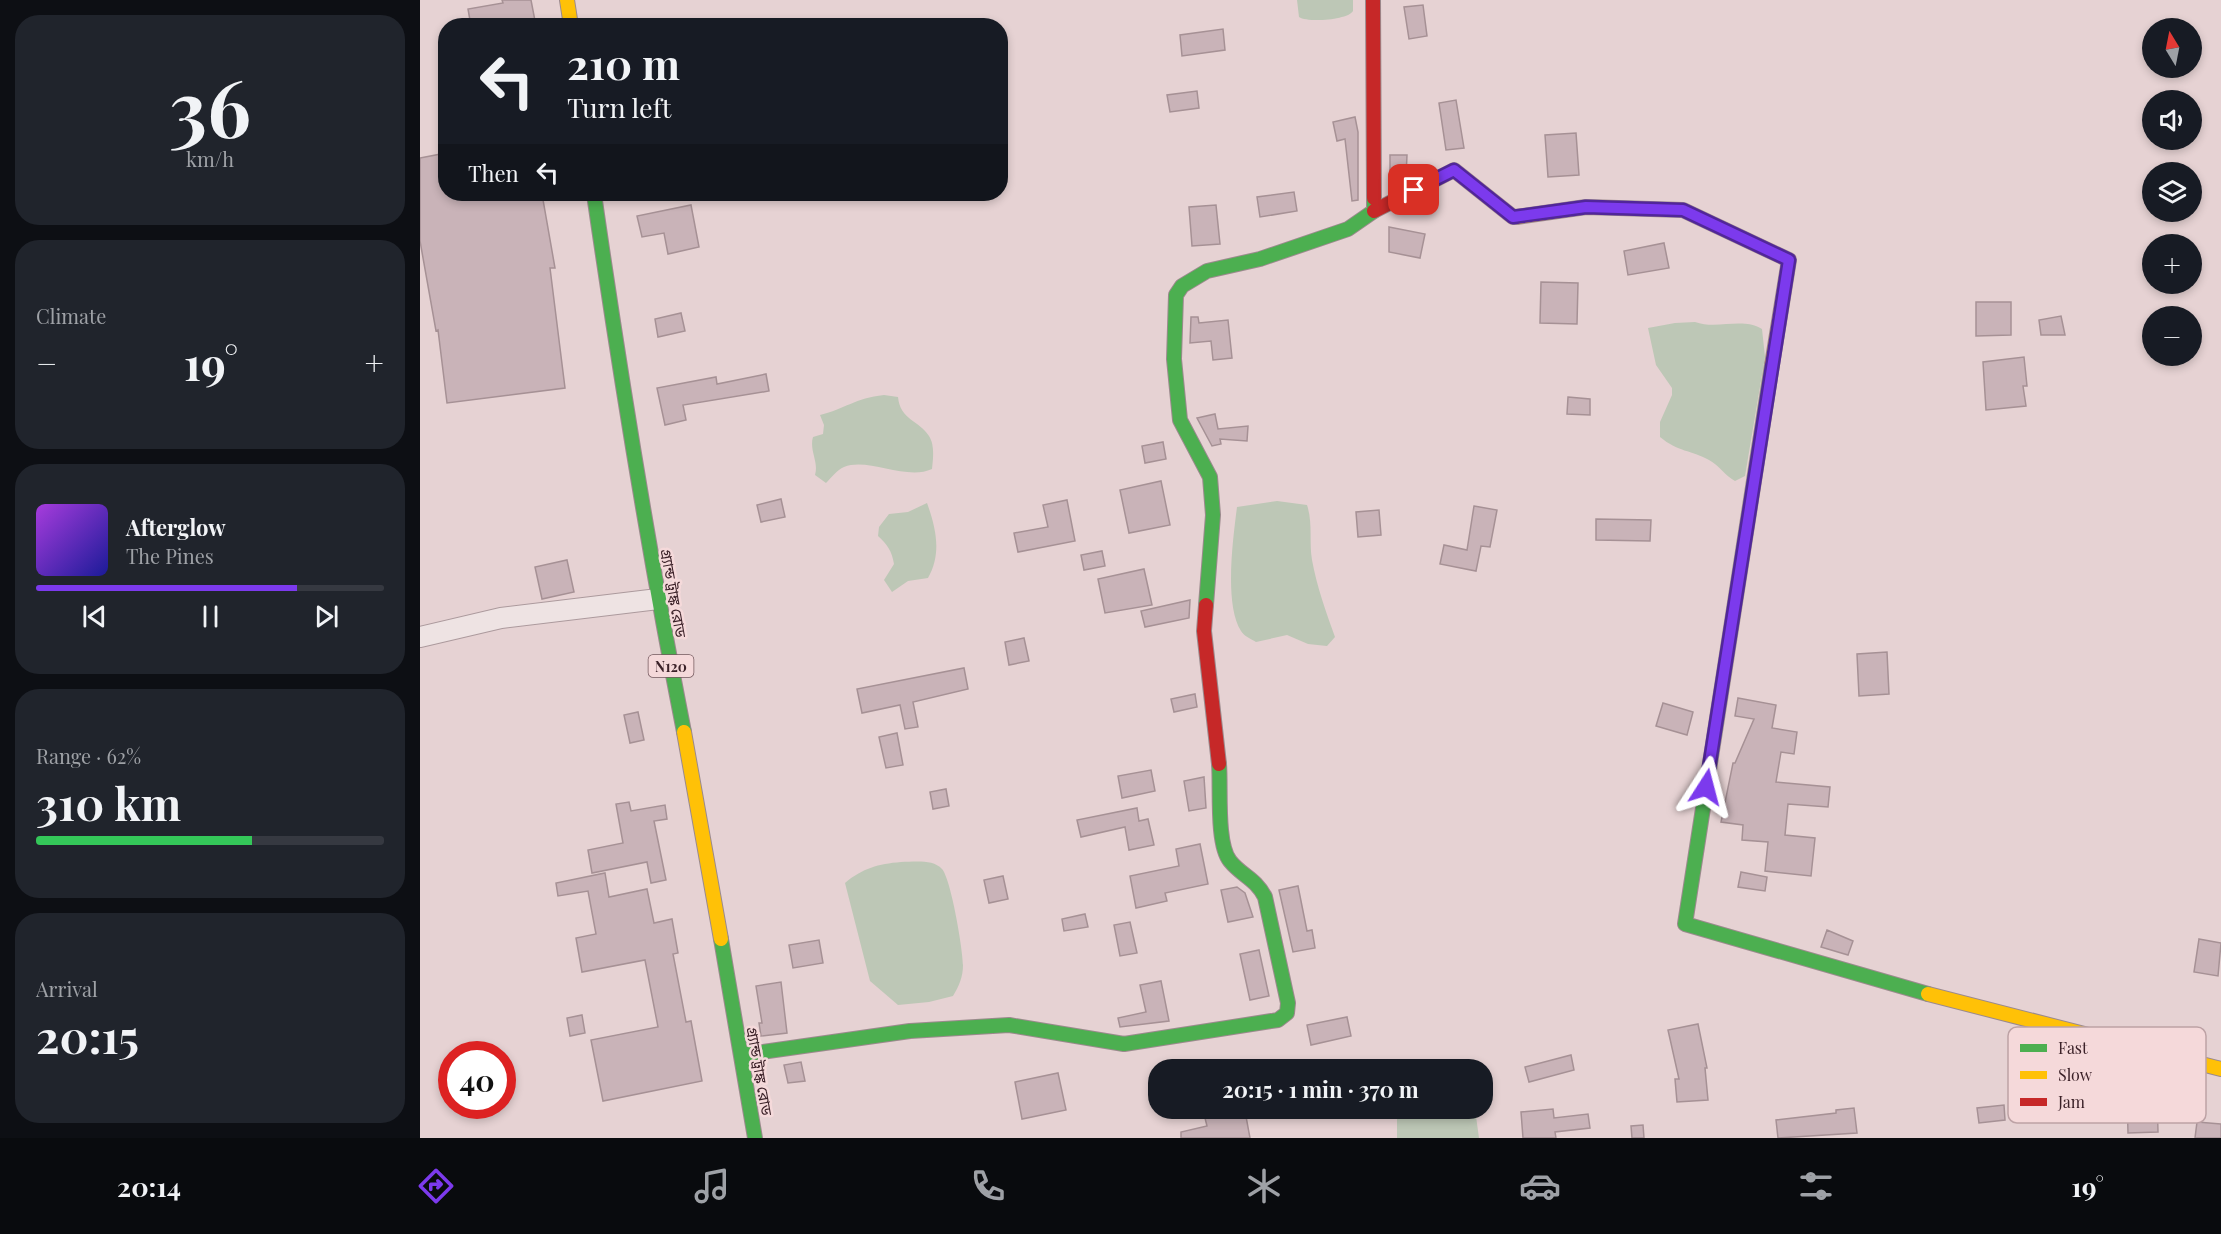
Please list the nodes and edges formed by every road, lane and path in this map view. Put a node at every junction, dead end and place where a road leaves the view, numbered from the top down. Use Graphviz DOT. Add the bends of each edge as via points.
graph roads {
  1 [pos="567,0"];
  2 [pos="1373,0"];
  3 [pos="570,18"];
  4 [pos="595,201"];
  5 [pos="1374,211"];
  6 [pos="658,599"];
  7 [pos="420,637"];
  8 [pos="2055,1027"];
  9 [pos="741,1055"];
  10 [pos="2206,1065"];
  11 [pos="2221,1069"];
  12 [pos="754,1138"];
  1 -- 3 [label="main road"];
  2 -- 5 [label="main road"];
  4 -- 6 [label="main road, গ্র্যান্ড ট্রাঙ্ক রোড / N120"];
  5 -- 8 [label="main road" via="1454,170 1513,217 1586,207 1683,210 1789,260 1685,924"];
  5 -- 9 [label="main road" via="1348,229 1260,259 1207,271 1182,286 1176,295 1174,359 1180,420 1210,477 1212,496 1204,631 1223,843 1229,860 1258,883 1265,897 1287,1013 1278,1020 1124,1044 1009,1025 910,1031"];
  6 -- 7 [label="street" via="501,618"];
  6 -- 9 [label="main road, গ্র্যান্ড ট্রাঙ্ক রোড / N120"];
  9 -- 12 [label="main road, গ্র্যান্ড ট্রাঙ্ক রোড / N120"];
  10 -- 11 [label="main road"];
}
